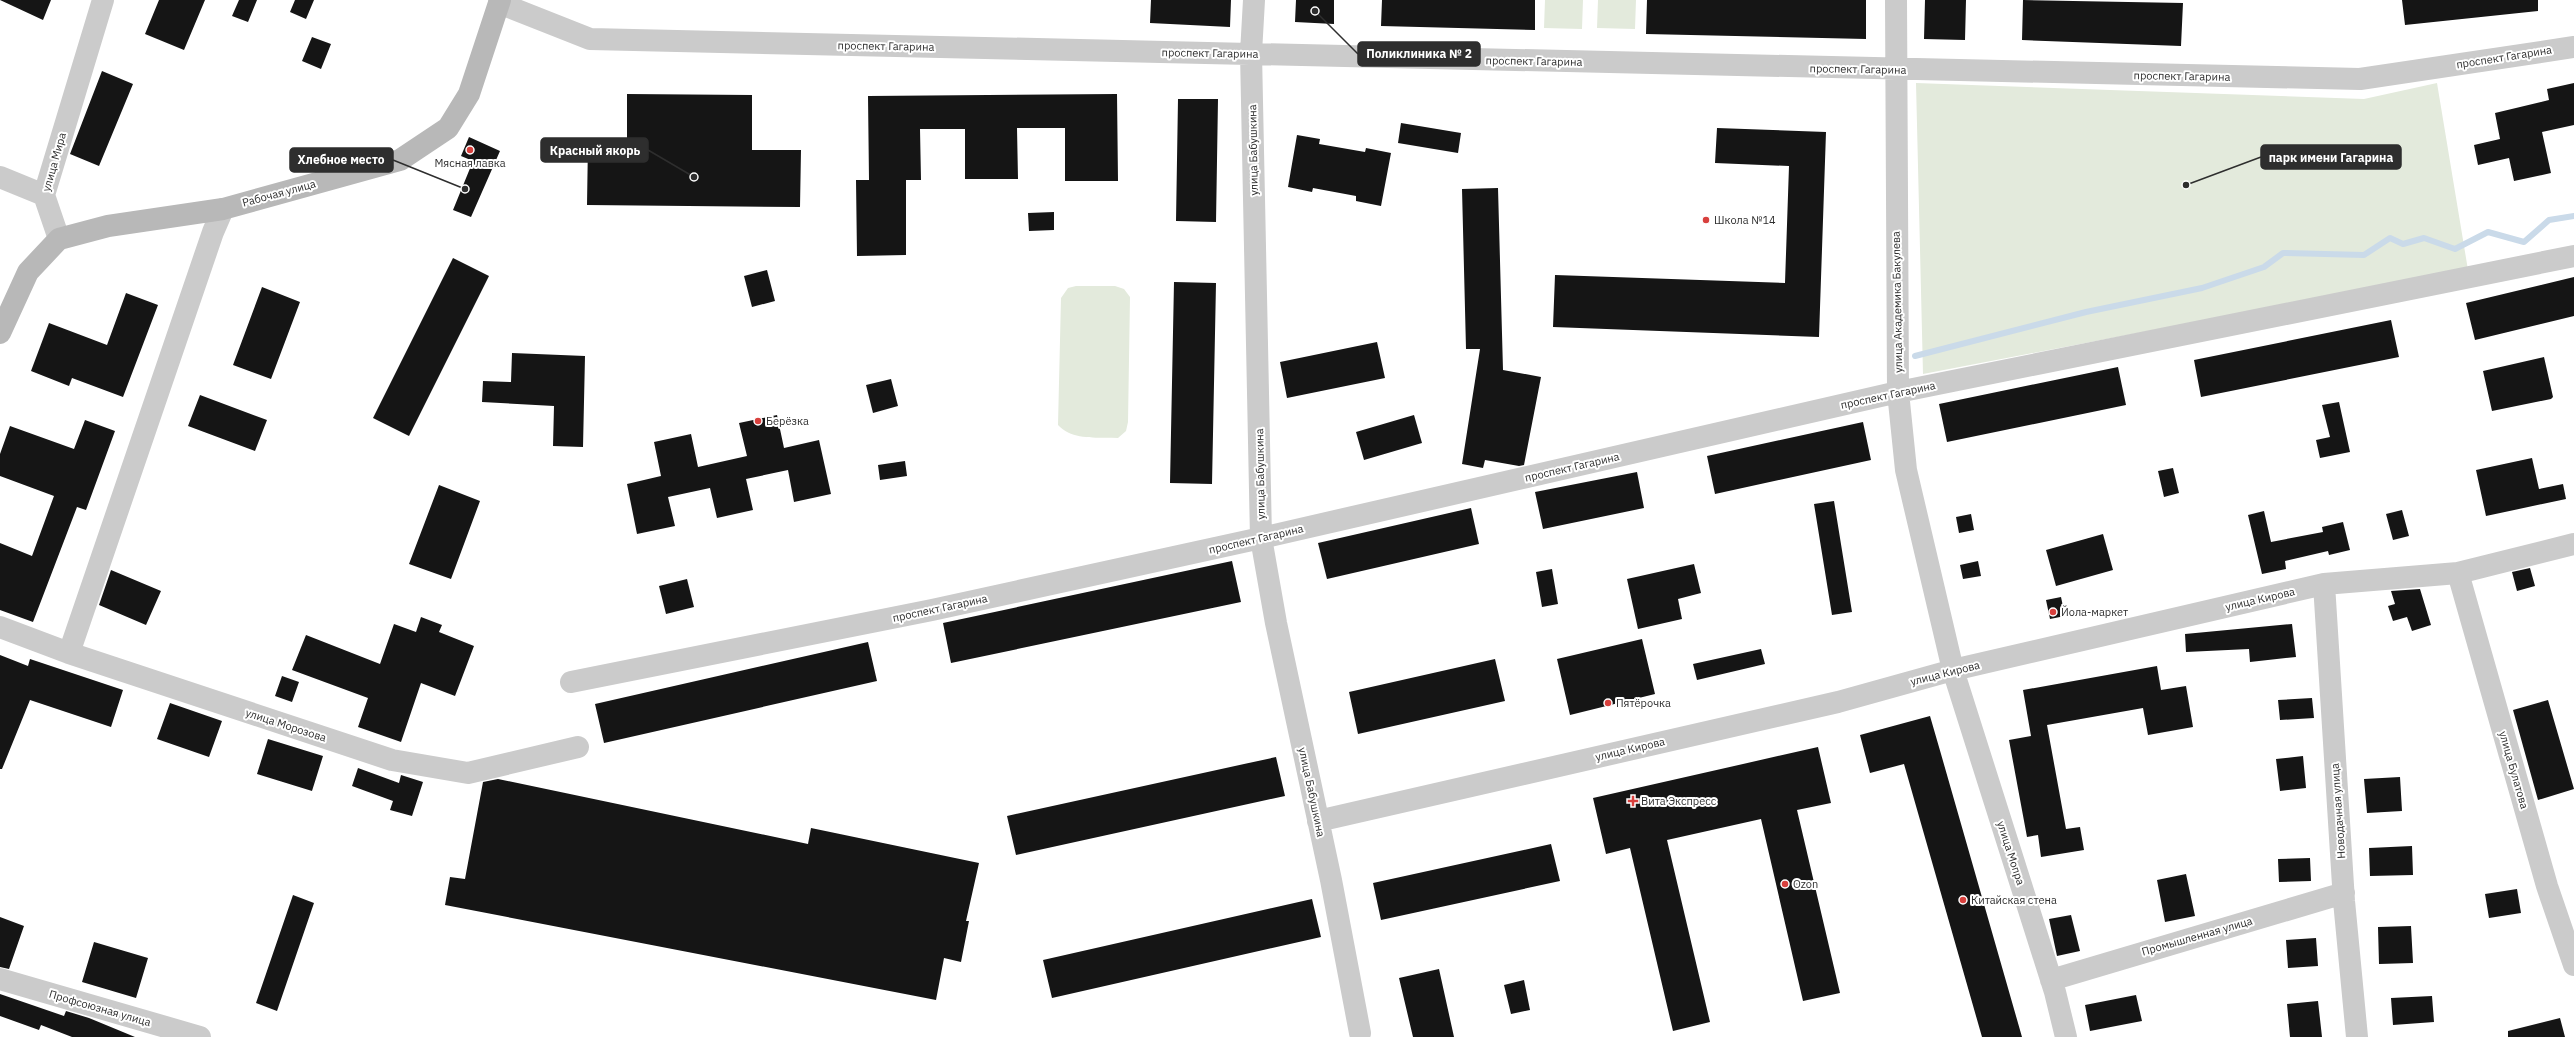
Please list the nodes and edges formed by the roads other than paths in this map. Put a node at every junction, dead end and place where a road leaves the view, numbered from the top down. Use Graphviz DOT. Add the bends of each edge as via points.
graph roads {
  1 [pos="103,0"];
  2 [pos="1254,0"];
  3 [pos="1896,0"];
  4 [pos="499,2"];
  5 [pos="2574,47"];
  6 [pos="1251,54"];
  7 [pos="1895,70"];
  8 [pos="0,177"];
  9 [pos="44,195"];
  10 [pos="223,209"];
  11 [pos="59,239"];
  12 [pos="2574,256"];
  13 [pos="0,333"];
  14 [pos="1898,392"];
  15 [pos="1261,538"];
  16 [pos="2574,544"];
  17 [pos="2458,574"];
  18 [pos="2324,584"];
  19 [pos="0,627"];
  20 [pos="69,653"];
  21 [pos="1953,670"];
  22 [pos="571,682"];
  23 [pos="578,747"];
  24 [pos="1318,821"];
  25 [pos="2344,893"];
  26 [pos="2574,965"];
  27 [pos="0,979"];
  28 [pos="2051,980"];
  29 [pos="1360,1033"];
  30 [pos="200,1037"];
  31 [pos="2066,1037"];
  32 [pos="2357,1037"];
  1 -- 9 [label="street, улица Мира"];
  2 -- 6 [label="street, улица Бабушкина"];
  3 -- 7 [label="street, улица Академика Бакулева"];
  4 -- 6 [label="street, проспект Гагарина" via="590,40"];
  4 -- 10 [label="street, Рабочая улица" via="469,94 448,128 400,160"];
  5 -- 7 [label="street, проспект Гагарина" via="2360,79"];
  6 -- 7 [label="street, проспект Гагарина"];
  6 -- 15 [label="street, улица Бабушкина"];
  7 -- 14 [label="street, улица Академика Бакулева"];
  8 -- 9 [label="street"];
  9 -- 11 [label="street, улица Мира"];
  10 -- 11 [label="street, Рабочая улица" via="108,226"];
  10 -- 20 [label="street"];
  11 -- 13 [label="street" via="28,272"];
  12 -- 14 [label="street, проспект Гагарина"];
  14 -- 15 [label="street, проспект Гагарина"];
  14 -- 21 [label="street, улица Академика Бакулева" via="1906,470"];
  15 -- 22 [label="street, проспект Гагарина" via="932,610"];
  15 -- 24 [label="street, улица Бабушкина" via="1276,623"];
  16 -- 17 [label="street, улица Кирова"];
  17 -- 18 [label="street, улица Кирова"];
  17 -- 26 [label="street, улица Булатова" via="2547,886"];
  18 -- 21 [label="street, улица Кирова"];
  18 -- 25 [label="street, Новодачная улица"];
  19 -- 20 [label="street, улица Морозова"];
  20 -- 23 [label="street, улица Морозова" via="392,760 468,773"];
  21 -- 24 [label="street, улица Кирова" via="1838,702"];
  21 -- 28 [label="street, улица Мопра"];
  24 -- 29 [label="street, улица Бабушкина"];
  25 -- 28 [label="street, Промышленная улица"];
  25 -- 32 [label="street, Новодачная улица"];
  27 -- 30 [label="street, Профсоюзная улица"];
  28 -- 31 [label="street, улица Мопра"];
}
